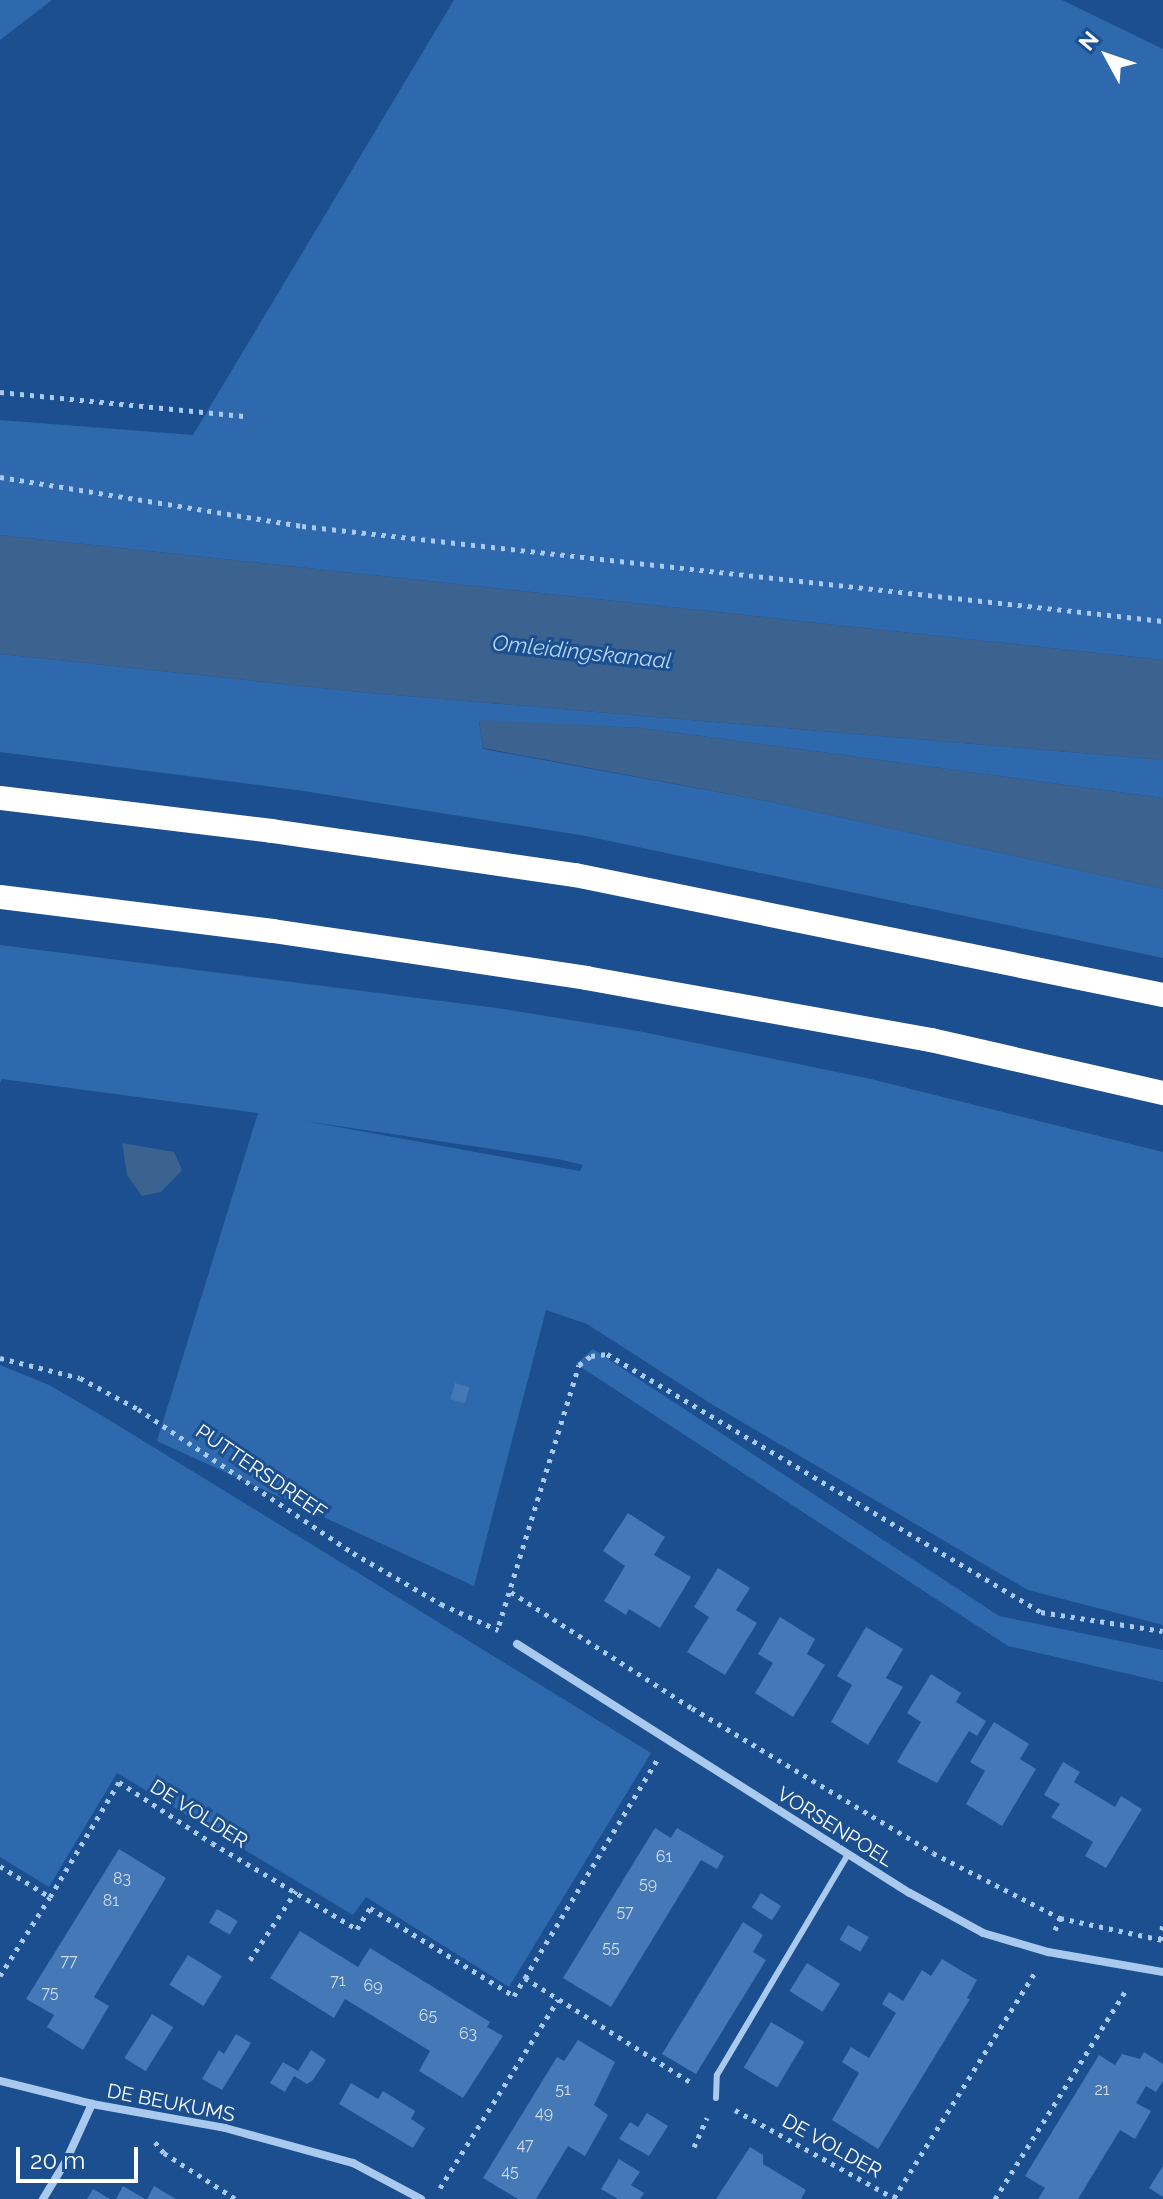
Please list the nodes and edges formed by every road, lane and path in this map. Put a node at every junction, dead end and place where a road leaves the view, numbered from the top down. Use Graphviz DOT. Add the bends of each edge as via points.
graph roads {
  1 [pos="0,392"];
  2 [pos="244,416"];
  3 [pos="0,477"];
  4 [pos="1163,621"];
  5 [pos="0,798"];
  6 [pos="0,897"];
  7 [pos="1163,995"];
  8 [pos="1163,1093"];
  9 [pos="0,1358"];
  10 [pos="511,1592"];
  11 [pos="1163,1631"];
  12 [pos="517,1644"];
  13 [pos="692,1708"];
  14 [pos="668,1741"];
  15 [pos="848,1854"];
  16 [pos="0,1866"];
  17 [pos="296,1891"];
  18 [pos="50,1897"];
  19 [pos="1060,1918"];
  20 [pos="1163,1922"];
  21 [pos="1162,1940"];
  22 [pos="1048,1952"];
  23 [pos="250,1960"];
  24 [pos="1140,1969"];
  25 [pos="1163,1972"];
  26 [pos="0,1976"];
  27 [pos="525,1978"];
  28 [pos="558,1999"];
  29 [pos="0,2081"];
  30 [pos="716,2098"];
  31 [pos="92,2104"];
  32 [pos="129,2109"];
  33 [pos="43,2199"];
  34 [pos="236,2199"];
  35 [pos="421,2199"];
  36 [pos="434,2199"];
  37 [pos="894,2199"];
  38 [pos="995,2199"];
  1 -- 2 [label="path"];
  3 -- 4 [label="path" via="302,526"];
  5 -- 7 [label="highway" via="575,875"];
  6 -- 8 [label="highway" via="586,978 931,1040"];
  9 -- 10 [label="path, PUTTERSDREEF" via="80,1378 138,1409 353,1553 498,1630"];
  10 -- 11 [label="path" via="579,1365 607,1354 1041,1612"];
  10 -- 13 [label="path"];
  12 -- 14 [label="street, VORSENPOEL"];
  13 -- 14 [label="path"];
  13 -- 19 [label="path" via="933,1853"];
  14 -- 15 [label="street, VORSENPOEL"];
  14 -- 27 [label="path"];
  15 -- 22 [label="street, VORSENPOEL" via="983,1933"];
  15 -- 30 [label="lane" via="717,2075"];
  16 -- 18 [label="path"];
  17 -- 18 [label="path, DE VOLDER" via="119,1782"];
  17 -- 23 [label="path"];
  17 -- 27 [label="path, DE VOLDER" via="357,1929 370,1908 514,1996"];
  18 -- 26 [label="path, DE VOLDER"];
  19 -- 21 [label="path"];
  19 -- 22 [label="path, DE VOLDER"];
  20 -- 21 [label="path"];
  22 -- 24 [label="street, VORSENPOEL"];
  22 -- 37 [label="path, DE VOLDER"];
  24 -- 25 [label="street, VORSENPOEL"];
  24 -- 38 [label="path"];
  27 -- 28 [label="path, DE VOLDER"];
  28 -- 30 [label="path, DE VOLDER"];
  28 -- 36 [label="path"];
  29 -- 31 [label="street, DE BEUKUMS"];
  30 -- 37 [label="path, DE VOLDER"];
  31 -- 32 [label="street, DE BEUKUMS"];
  31 -- 33 [label="street"];
  32 -- 34 [label="path" via="164,2153"];
  32 -- 35 [label="street, DE BEUKUMS" via="225,2128 353,2163"];
}
